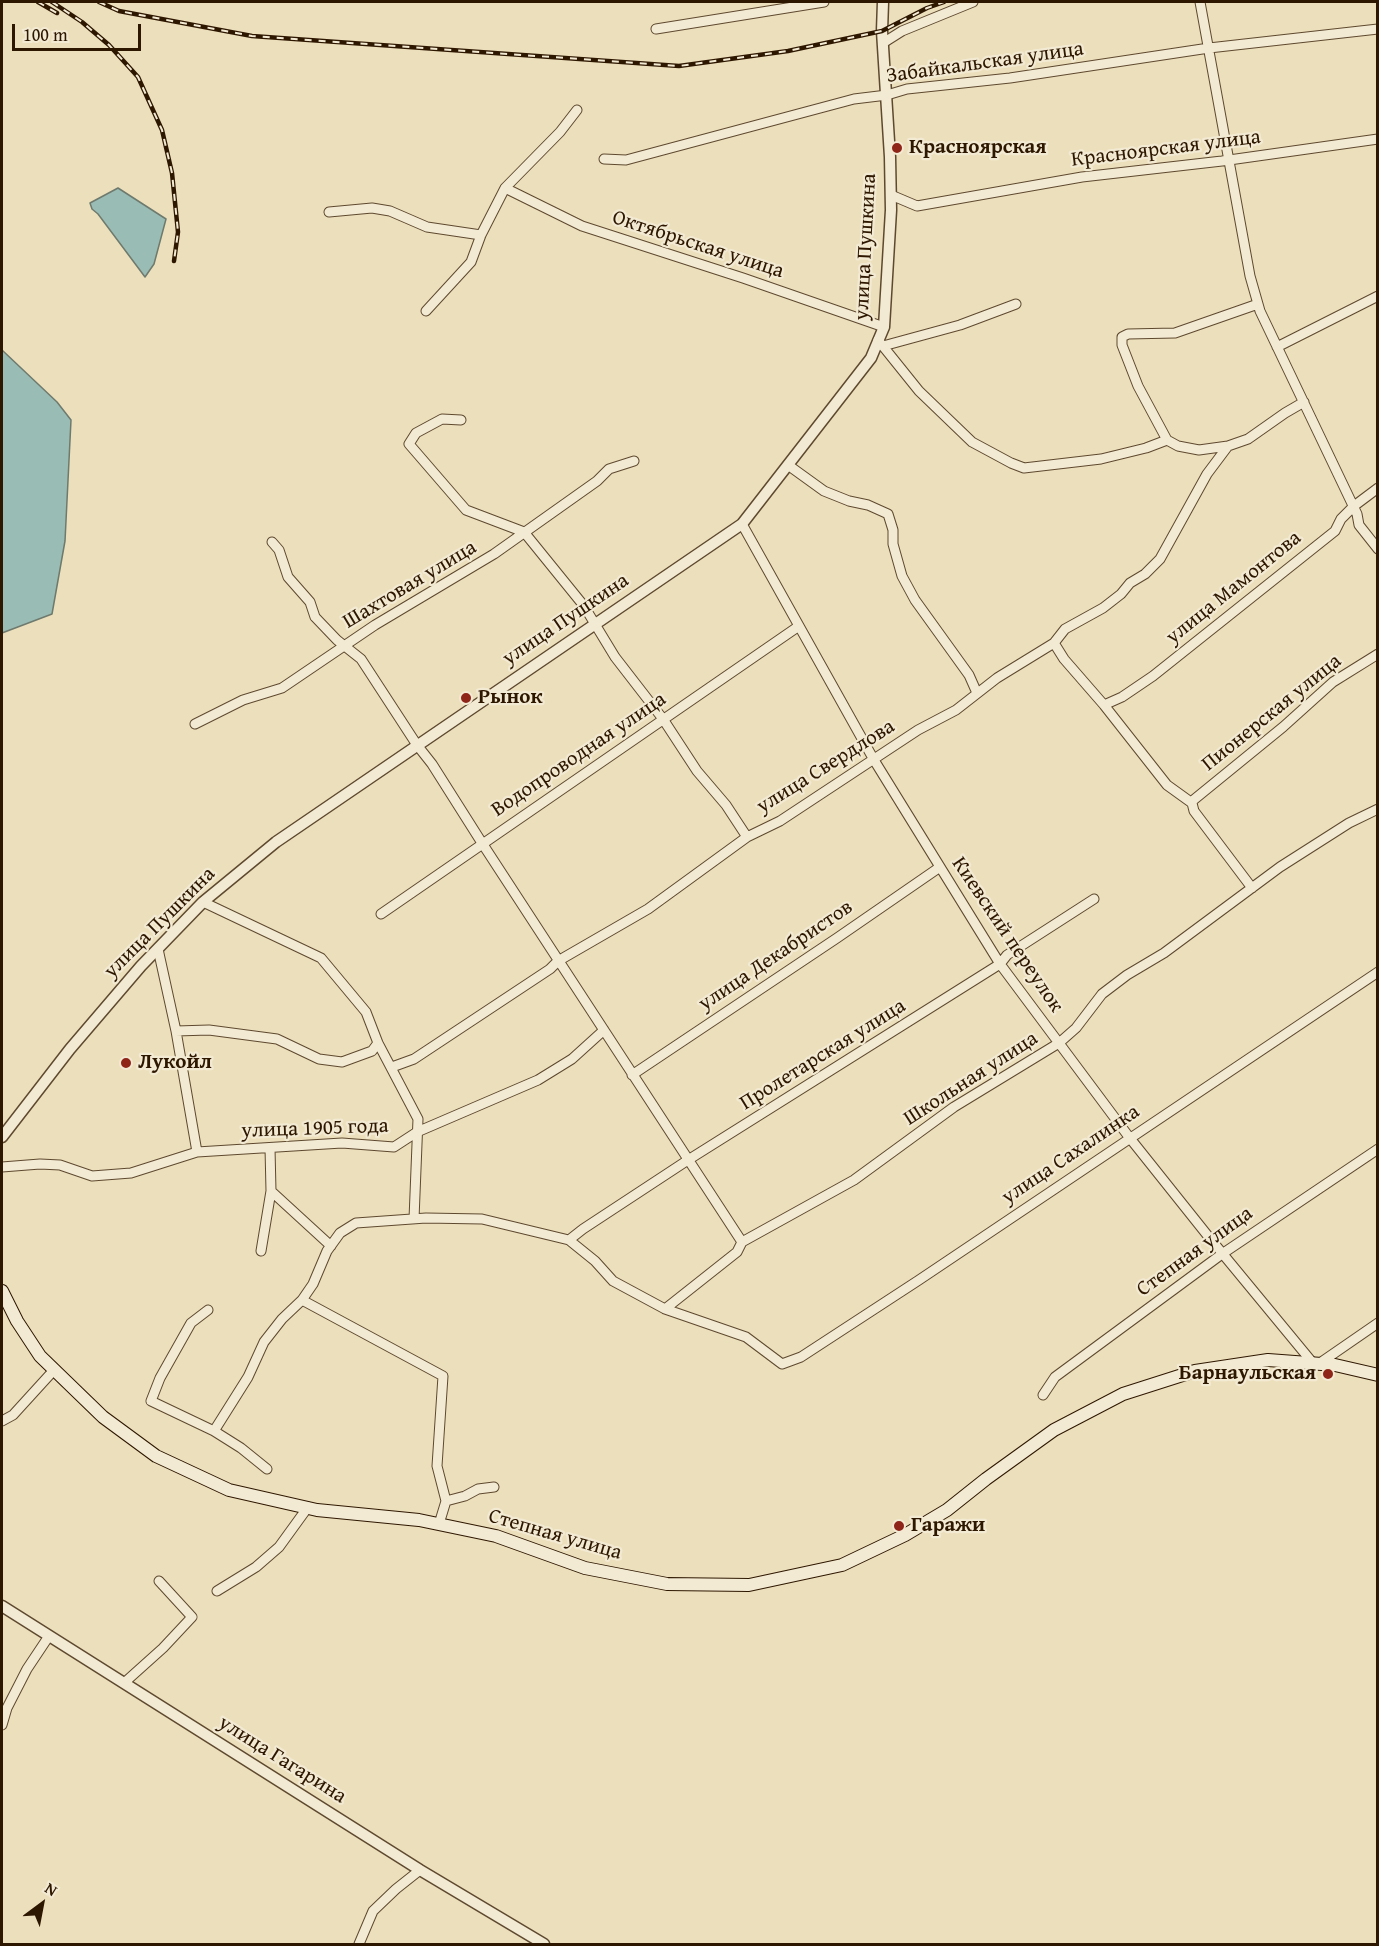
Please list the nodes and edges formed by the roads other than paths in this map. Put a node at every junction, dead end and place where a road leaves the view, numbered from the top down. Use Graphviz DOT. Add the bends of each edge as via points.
graph roads {
  1 [pos="824,2"];
  2 [pos="883,2"];
  3 [pos="973,2"];
  4 [pos="1200,2"];
  5 [pos="1377,28"];
  6 [pos="656,29"];
  7 [pos="883,43"];
  8 [pos="1209,48"];
  9 [pos="887,95"];
  10 [pos="577,110"];
  11 [pos="1377,140"];
  12 [pos="604,159"];
  13 [pos="1229,160"];
  14 [pos="505,188"];
  15 [pos="891,195"];
  16 [pos="329,212"];
  17 [pos="480,235"];
  18 [pos="1377,296"];
  19 [pos="1016,304"];
  20 [pos="1258,304"];
  21 [pos="426,311"];
  22 [pos="884,327"];
  23 [pos="880,343"];
  24 [pos="1277,347"];
  25 [pos="1304,402"];
  26 [pos="461,420"];
  27 [pos="1167,440"];
  28 [pos="1228,446"];
  29 [pos="634,461"];
  30 [pos="788,465"];
  31 [pos="1377,488"];
  32 [pos="1354,506"];
  33 [pos="742,524"];
  34 [pos="524,532"];
  35 [pos="272,542"];
  36 [pos="1377,549"];
  37 [pos="594,625"];
  38 [pos="799,626"];
  39 [pos="1054,643"];
  40 [pos="344,646"];
  41 [pos="1377,654"];
  42 [pos="977,693"];
  43 [pos="1104,705"];
  44 [pos="663,719"];
  45 [pos="195,724"];
  46 [pos="417,745"];
  47 [pos="874,760"];
  48 [pos="1191,802"];
  49 [pos="1377,809"];
  50 [pos="747,837"];
  51 [pos="482,843"];
  52 [pos="940,867"];
  53 [pos="1252,888"];
  54 [pos="1094,899"];
  55 [pos="202,903"];
  56 [pos="381,914"];
  57 [pos="158,949"];
  58 [pos="558,961"];
  59 [pos="1000,964"];
  60 [pos="1377,972"];
  61 [pos="604,1030"];
  62 [pos="176,1031"];
  63 [pos="378,1043"];
  64 [pos="1059,1043"];
  65 [pos="392,1067"];
  66 [pos="632,1075"];
  67 [pos="417,1132"];
  68 [pos="2,1137"];
  69 [pos="1129,1137"];
  70 [pos="270,1148"];
  71 [pos="1377,1149"];
  72 [pos="197,1152"];
  73 [pos="688,1160"];
  74 [pos="2,1167"];
  75 [pos="271,1191"];
  76 [pos="414,1219"];
  77 [pos="569,1240"];
  78 [pos="742,1242"];
  79 [pos="329,1248"];
  80 [pos="261,1251"];
  81 [pos="1222,1254"];
  82 [pos="2,1291"];
  83 [pos="302,1300"];
  84 [pos="665,1309"];
  85 [pos="208,1310"];
  86 [pos="1377,1323"];
  87 [pos="1316,1363"];
  88 [pos="54,1370"];
  89 [pos="1377,1375"];
  90 [pos="1043,1395"];
  91 [pos="2,1421"];
  92 [pos="214,1431"];
  93 [pos="267,1469"];
  94 [pos="494,1487"];
  95 [pos="446,1501"];
  96 [pos="308,1508"];
  97 [pos="439,1524"];
  98 [pos="159,1581"];
  99 [pos="217,1591"];
  100 [pos="2,1606"];
  101 [pos="49,1636"];
  102 [pos="124,1683"];
  103 [pos="2,1725"];
  104 [pos="420,1870"];
  105 [pos="358,1944"];
  106 [pos="544,1944"];
  1 -- 6 [label="street"];
  2 -- 7 [label="street, улица Пушкина"];
  3 -- 7 [label="street" via="902,31"];
  4 -- 8 [label="street"];
  5 -- 8 [label="street, Забайкальская улица"];
  7 -- 9 [label="street, улица Пушкина"];
  8 -- 9 [label="street, Забайкальская улица" via="907,89"];
  8 -- 13 [label="street"];
  9 -- 12 [label="street, Забайкальская улица" via="854,99 626,160"];
  9 -- 15 [label="street, улица Пушкина"];
  10 -- 14 [label="street"];
  11 -- 13 [label="street, Красноярская улица"];
  13 -- 15 [label="street, Красноярская улица" via="1082,177 917,206"];
  13 -- 20 [label="street"];
  14 -- 17 [label="street"];
  14 -- 22 [label="street, Октябрьская улица" via="582,226"];
  15 -- 22 [label="street, улица Пушкина"];
  16 -- 17 [label="street" via="372,208 428,226"];
  17 -- 21 [label="street" via="471,262"];
  18 -- 24 [label="street"];
  19 -- 23 [label="street" via="960,325"];
  20 -- 24 [label="street"];
  20 -- 27 [label="street" via="1175,333 1122,337 1138,386"];
  22 -- 23 [label="street, улица Пушкина"];
  23 -- 27 [label="street" via="919,391 972,442 1024,468 1101,459"];
  23 -- 30 [label="street, улица Пушкина"];
  24 -- 25 [label="street"];
  25 -- 28 [label="street" via="1248,439"];
  25 -- 32 [label="street"];
  26 -- 34 [label="street" via="442,419 416,433 409,444 466,510"];
  27 -- 28 [label="street" via="1199,450"];
  28 -- 39 [label="street, улица Свердлова" via="1207,474 1160,559 1103,608 1065,629"];
  29 -- 34 [label="street, Шахтовая улица" via="609,469 597,482"];
  30 -- 33 [label="street, улица Пушкина"];
  30 -- 42 [label="street" via="824,491 888,514 902,576"];
  31 -- 32 [label="street, улица Мамонтова"];
  32 -- 36 [label="street" via="1359,525"];
  32 -- 43 [label="street, улица Мамонтова" via="1335,531 1162,669"];
  33 -- 37 [label="street, улица Пушкина"];
  33 -- 38 [label="street, Киевский переулок"];
  34 -- 37 [label="street" via="584,606"];
  34 -- 40 [label="street, Шахтовая улица"];
  35 -- 40 [label="street" via="279,550 288,577 309,602 315,617"];
  37 -- 44 [label="street"];
  37 -- 46 [label="street, улица Пушкина"];
  38 -- 44 [label="street, Водопроводная улица"];
  38 -- 47 [label="street, Киевский переулок"];
  39 -- 42 [label="street, улица Свердлова"];
  39 -- 43 [label="street"];
  40 -- 45 [label="street, Шахтовая улица" via="282,688 243,700"];
  40 -- 46 [label="street" via="361,659"];
  41 -- 48 [label="street, Пионерская улица" via="1333,682"];
  42 -- 47 [label="street, улица Свердлова"];
  43 -- 48 [label="street" via="1167,786"];
  44 -- 50 [label="street"];
  44 -- 51 [label="street, Водопроводная улица"];
  46 -- 51 [label="street"];
  46 -- 55 [label="street, улица Пушкина" via="276,842"];
  47 -- 50 [label="street, улица Свердлова" via="780,821"];
  47 -- 52 [label="street, Киевский переулок"];
  48 -- 53 [label="street"];
  49 -- 53 [label="street, Школьная улица" via="1349,823"];
  50 -- 58 [label="street, улица Свердлова" via="648,909"];
  51 -- 56 [label="street, Водопроводная улица"];
  51 -- 58 [label="street"];
  52 -- 59 [label="street, Киевский переулок"];
  52 -- 66 [label="street, улица Декабристов"];
  53 -- 64 [label="street, Школьная улица" via="1102,994 1077,1028"];
  54 -- 59 [label="street, Пролетарская улица" via="1007,955"];
  55 -- 57 [label="street, улица Пушкина"];
  55 -- 63 [label="street" via="321,958 366,1012"];
  57 -- 62 [label="street"];
  57 -- 68 [label="street, улица Пушкина" via="70,1049"];
  58 -- 61 [label="street"];
  58 -- 65 [label="street, улица Свердлова" via="414,1059"];
  59 -- 64 [label="street, Киевский переулок"];
  59 -- 73 [label="street, Пролетарская улица"];
  60 -- 69 [label="street, улица Сахалинка"];
  61 -- 66 [label="street"];
  61 -- 67 [label="street, улица 1905 года" via="572,1059 538,1080"];
  62 -- 63 [label="street" via="209,1030 277,1039 319,1059 342,1062 372,1051"];
  62 -- 72 [label="street"];
  63 -- 65 [label="street"];
  64 -- 69 [label="street, Киевский переулок"];
  64 -- 78 [label="street, Школьная улица" via="954,1107 854,1180"];
  65 -- 67 [label="street" via="418,1119"];
  66 -- 73 [label="street"];
  67 -- 70 [label="street, улица 1905 года" via="394,1147 342,1143"];
  67 -- 76 [label="street"];
  69 -- 81 [label="street, Киевский переулок"];
  69 -- 84 [label="street, улица Сахалинка" via="801,1357 782,1364 746,1338"];
  70 -- 72 [label="street, улица 1905 года"];
  70 -- 75 [label="street"];
  71 -- 81 [label="street, Степная улица"];
  72 -- 74 [label="street, улица 1905 года" via="131,1173 92,1176 50,1164"];
  73 -- 77 [label="street, Пролетарская улица"];
  73 -- 78 [label="street"];
  75 -- 79 [label="street"];
  75 -- 80 [label="street"];
  76 -- 77 [label="street" via="482,1219"];
  76 -- 79 [label="street" via="356,1223 340,1233"];
  77 -- 84 [label="street" via="613,1281"];
  78 -- 84 [label="street, Школьная улица" via="737,1252"];
  79 -- 83 [label="street"];
  81 -- 87 [label="street, Киевский переулок"];
  81 -- 90 [label="street, Степная улица" via="1055,1377"];
  82 -- 88 [label="main road, Степная улица" via="40,1356"];
  83 -- 92 [label="street" via="264,1342 248,1377"];
  83 -- 95 [label="street" via="443,1376 437,1466"];
  85 -- 92 [label="street" via="191,1323 151,1401"];
  86 -- 87 [label="street"];
  87 -- 89 [label="main road, Степная улица"];
  87 -- 97 [label="main road, Степная улица" via="1268,1360 1195,1371 1123,1394 1054,1430 947,1510 905,1535 842,1565 749,1585 667,1584 585,1568 496,1536"];
  88 -- 91 [label="street"];
  88 -- 96 [label="main road, Степная улица" via="103,1417 156,1456 229,1490"];
  92 -- 93 [label="street"];
  94 -- 95 [label="street"];
  95 -- 97 [label="street"];
  96 -- 97 [label="main road, Степная улица"];
  96 -- 99 [label="street" via="279,1547"];
  98 -- 102 [label="street" via="192,1617"];
  100 -- 101 [label="street, улица Гагарина"];
  101 -- 102 [label="street, улица Гагарина"];
  101 -- 103 [label="street" via="27,1669"];
  102 -- 104 [label="street, улица Гагарина"];
  104 -- 105 [label="street" via="373,1911"];
  104 -- 106 [label="street, улица Гагарина"];
}
